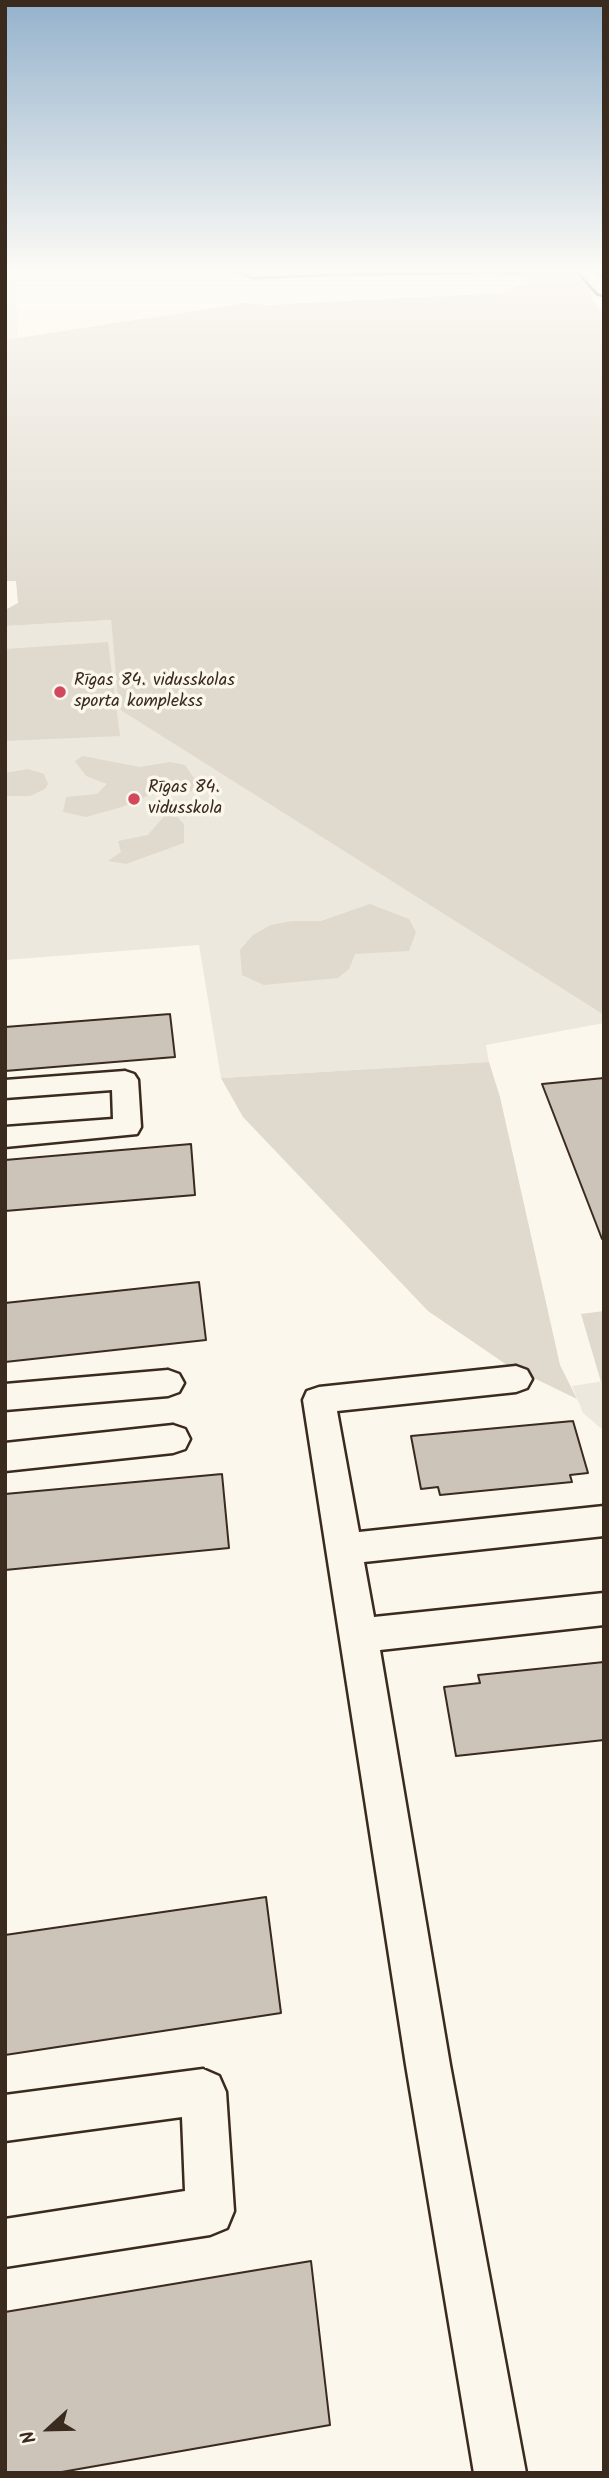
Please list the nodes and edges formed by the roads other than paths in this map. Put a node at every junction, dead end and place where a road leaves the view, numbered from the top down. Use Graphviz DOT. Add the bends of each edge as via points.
graph roads {
  1 [pos="5,1089"];
  2 [pos="5,1137"];
  3 [pos="516,1379"];
  4 [pos="168,1383"];
  5 [pos="5,1398"];
  6 [pos="173,1439"];
  7 [pos="5,1457"];
  8 [pos="604,1521"];
  9 [pos="344,1549"];
  10 [pos="604,1609"];
  11 [pos="358,1636"];
  12 [pos="5,2118"];
  13 [pos="5,2244"];
  14 [pos="500,2473"];
  1 -- 2 [label="street" via="125,1080 127,1126"];
  3 -- 9 [label="street" via="319,1400"];
  4 -- 5 [label="street"];
  6 -- 7 [label="street"];
  8 -- 9 [label="street"];
  9 -- 11 [label="street"];
  10 -- 11 [label="street"];
  11 -- 14 [label="street"];
  12 -- 13 [label="street" via="203,2092 210,2211"];
}
